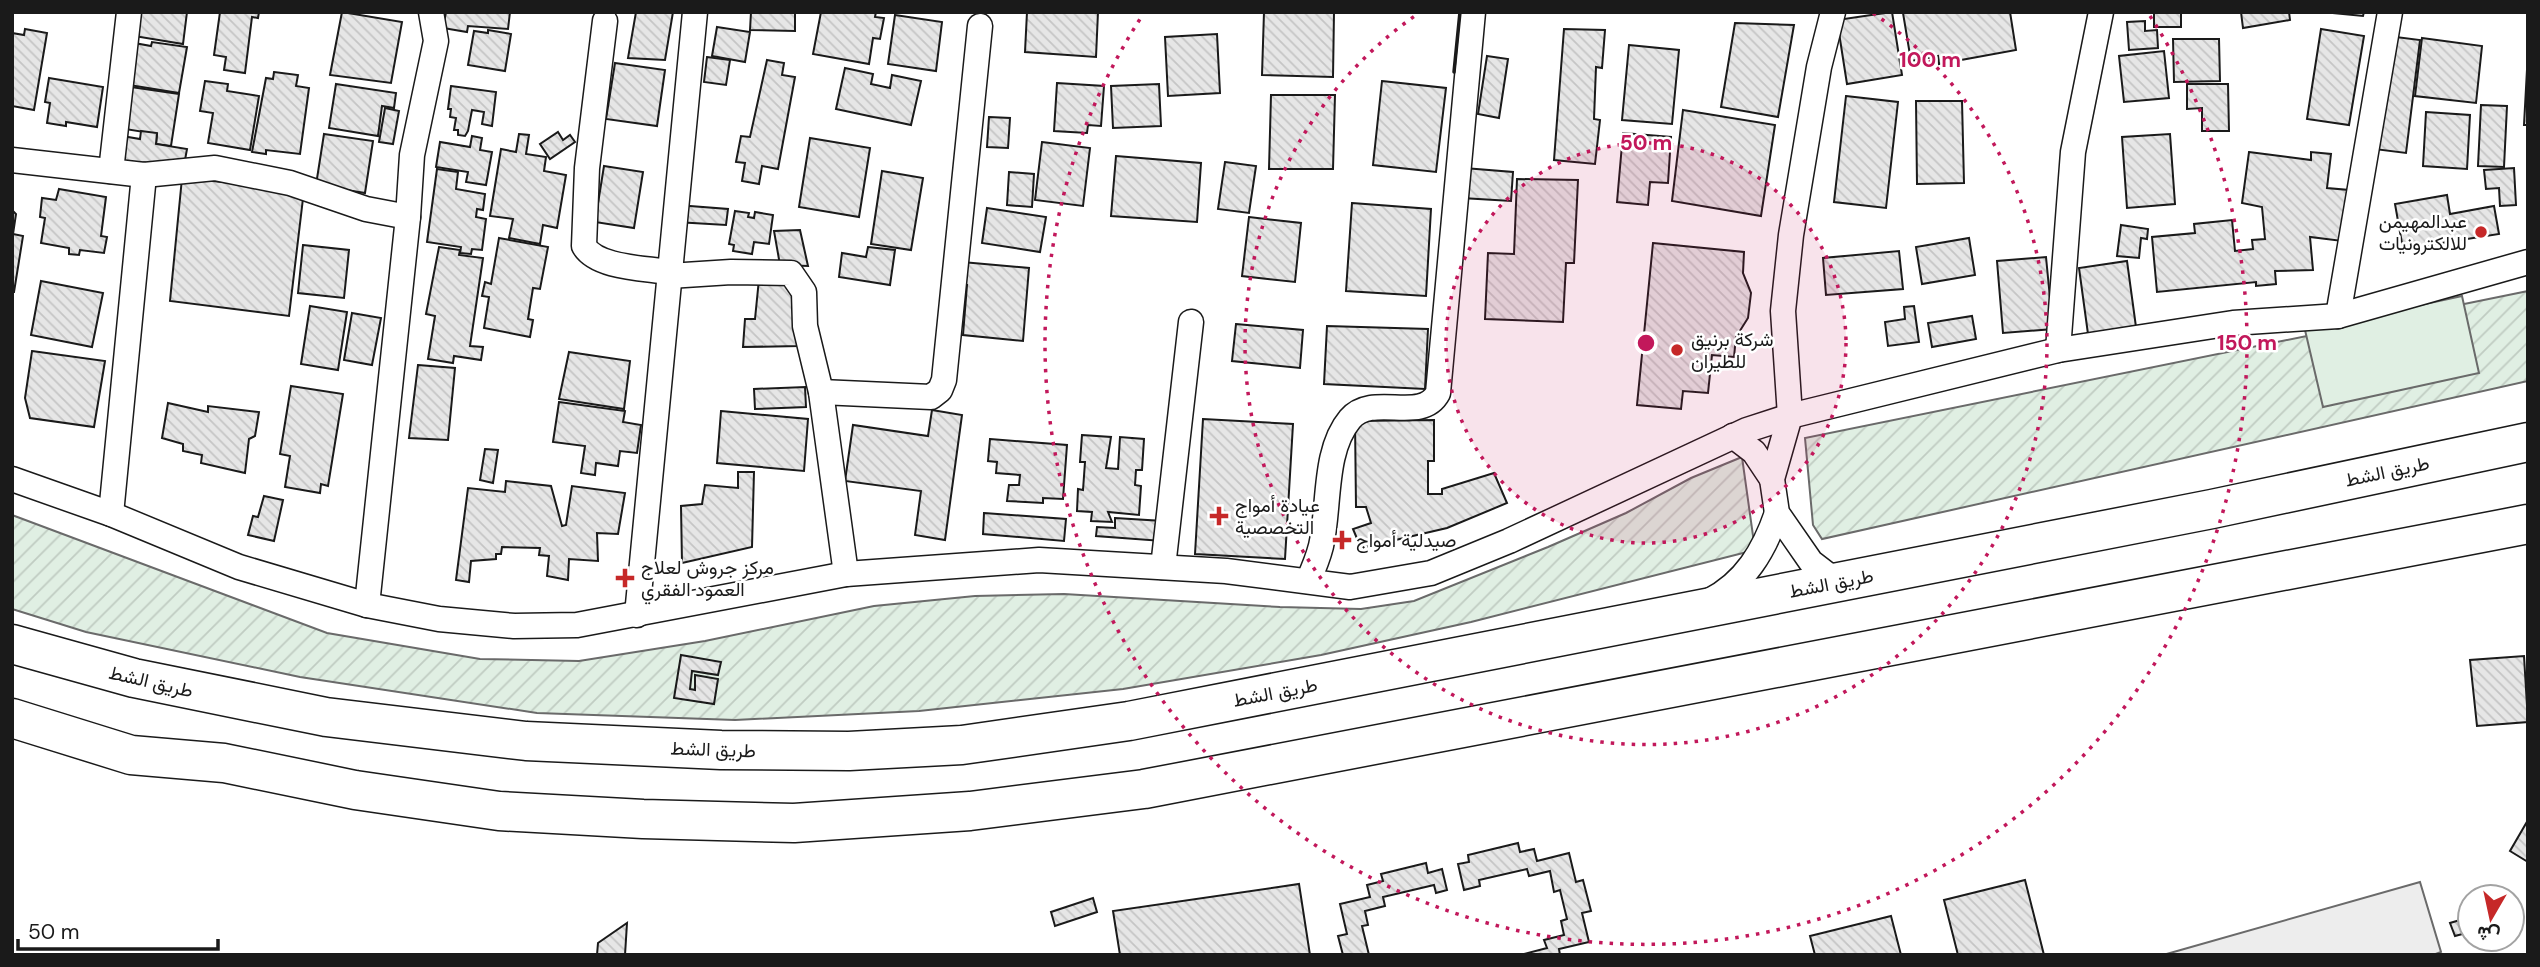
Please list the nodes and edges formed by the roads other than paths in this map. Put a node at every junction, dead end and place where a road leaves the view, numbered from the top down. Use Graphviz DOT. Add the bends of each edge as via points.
graph roads {
  1 [pos="129,12"];
  2 [pos="431,12"];
  3 [pos="695,12"];
  4 [pos="1473,12"];
  5 [pos="1833,12"];
  6 [pos="2101,12"];
  7 [pos="2390,12"];
  8 [pos="605,21"];
  9 [pos="980,26"];
  10 [pos="12,160"];
  11 [pos="111,171"];
  12 [pos="144,175"];
  13 [pos="408,217"];
  14 [pos="2528,262"];
  15 [pos="669,274"];
  16 [pos="2338,316"];
  17 [pos="1191,322"];
  18 [pos="2058,350"];
  19 [pos="821,392"];
  20 [pos="1790,416"];
  21 [pos="1733,436"];
  22 [pos="2528,442"];
  23 [pos="12,479"];
  24 [pos="1772,479"];
  25 [pos="1777,513"];
  26 [pos="111,514"];
  27 [pos="2528,524"];
  28 [pos="1163,567"];
  29 [pos="846,574"];
  30 [pos="1308,581"];
  31 [pos="1837,582"];
  32 [pos="367,605"];
  33 [pos="1694,609"];
  34 [pos="637,615"];
  35 [pos="12,644"];
  36 [pos="12,718"];
  1 -- 11 [label="street"];
  2 -- 13 [label="street" via="436,41 412,155"];
  3 -- 15 [label="street"];
  4 -- 30 [label="street" via="1438,393 1425,406 1373,407 1349,421 1335,449 1321,548"];
  5 -- 20 [label="street" via="1819,67 1791,235 1783,312"];
  6 -- 18 [label="street" via="2073,152"];
  7 -- 16 [label="street"];
  8 -- 15 [label="street" via="586,168 584,246 589,254 602,259"];
  9 -- 19 [label="street" via="940,390 931,397"];
  10 -- 11 [label="street"];
  11 -- 12 [label="street"];
  12 -- 13 [label="street" via="215,168 290,183 366,209"];
  12 -- 26 [label="street"];
  13 -- 32 [label="street"];
  14 -- 16 [label="street"];
  15 -- 19 [label="street" via="791,273 804,292 805,326"];
  15 -- 34 [label="street"];
  16 -- 18 [label="street" via="2234,323"];
  17 -- 28 [label="street"];
  18 -- 20 [label="street"];
  19 -- 29 [label="street"];
  20 -- 21 [label="street"];
  20 -- 24 [label="street"];
  21 -- 24 [label="street" via="1754,452"];
  21 -- 30 [label="street" via="1431,573 1350,587"];
  22 -- 31 [label="highway, طريق الشط"];
  23 -- 26 [label="street"];
  24 -- 25 [label="street"];
  25 -- 31 [label="street" via="1811,562"];
  25 -- 33 [label="street" via="1769,538 1747,571 1718,597"];
  26 -- 32 [label="street" via="239,567"];
  27 -- 36 [label="highway" via="1144,789 970,811 794,822 499,811 355,790 224,763 131,755"];
  28 -- 29 [label="street" via="1039,560"];
  28 -- 30 [label="street"];
  29 -- 34 [label="street"];
  31 -- 33 [label="highway, طريق الشط"];
  32 -- 34 [label="street" via="439,619 514,626 577,625"];
  33 -- 35 [label="highway, طريق الشط" via="1129,721 962,745 849,751 526,741 326,717 134,678"];
}
